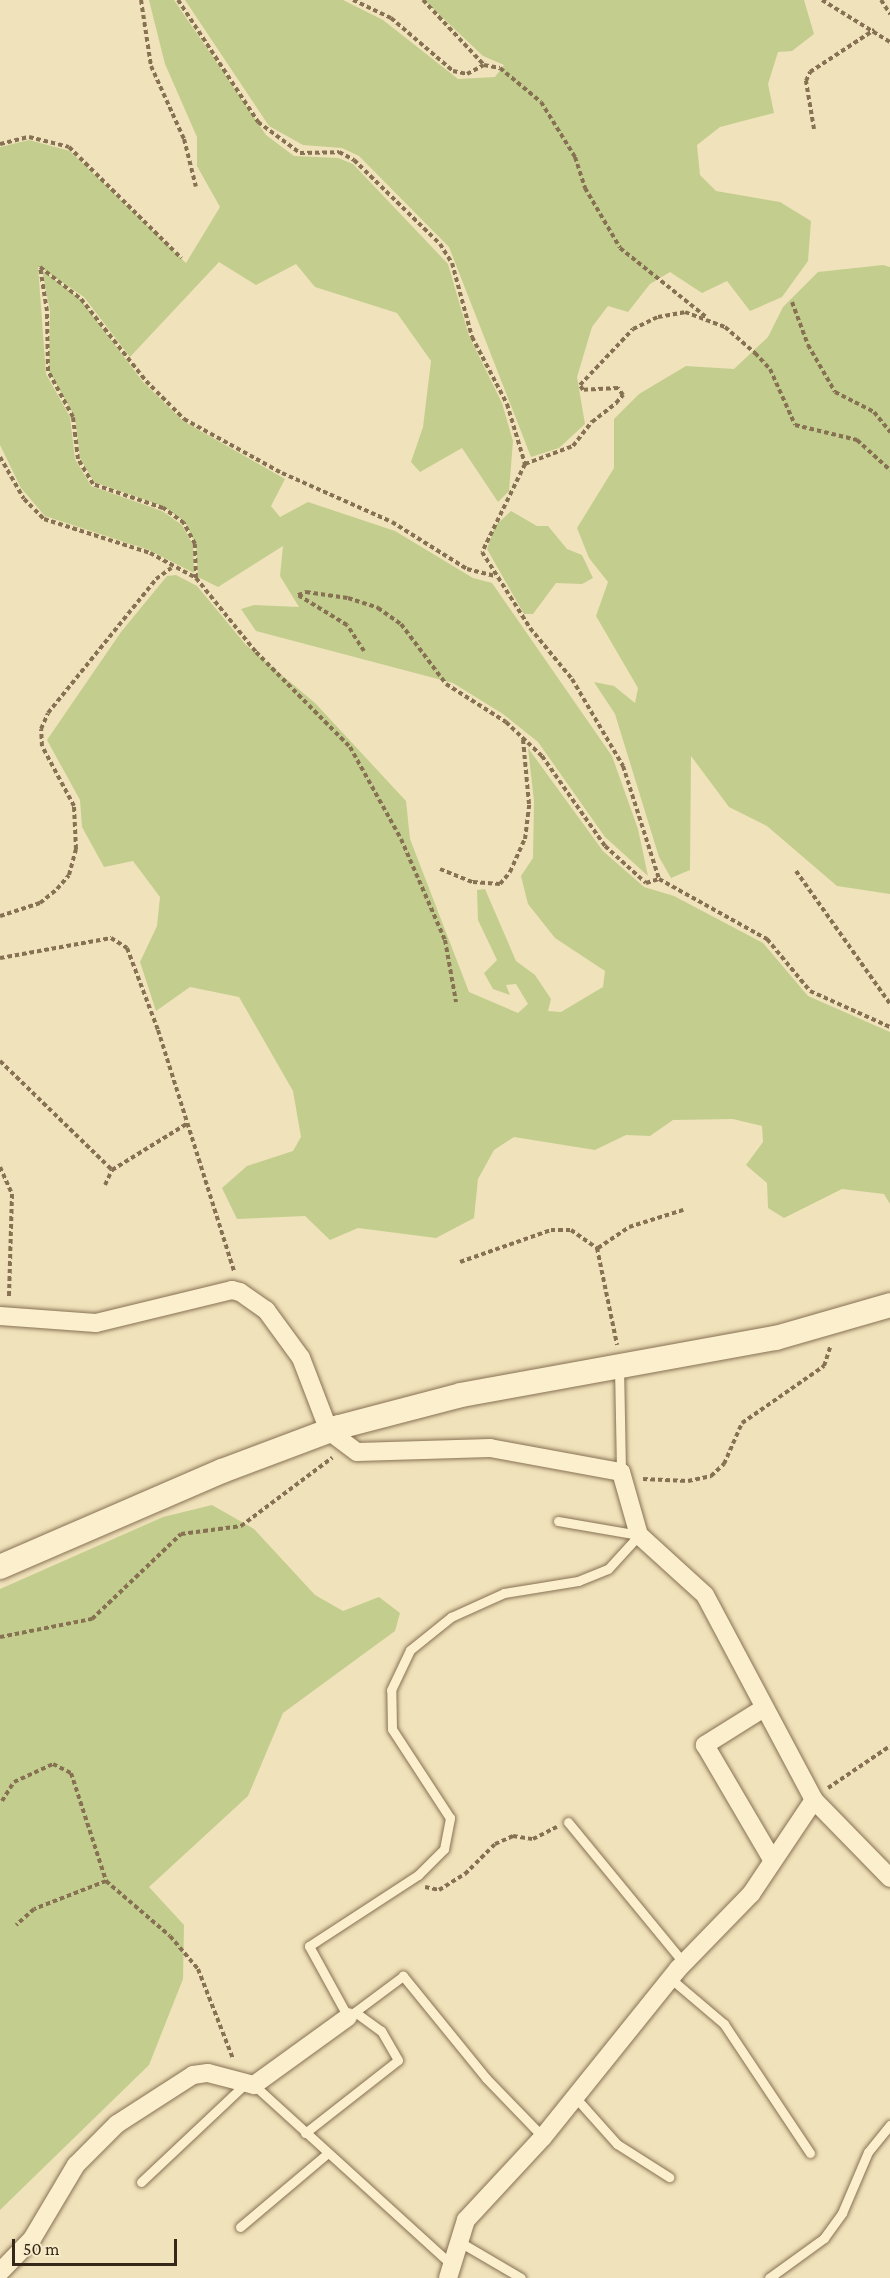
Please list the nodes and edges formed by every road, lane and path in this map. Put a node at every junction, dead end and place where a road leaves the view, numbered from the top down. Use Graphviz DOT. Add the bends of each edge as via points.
graph roads {
  1 [pos="141,0"];
  2 [pos="178,0"];
  3 [pos="353,0"];
  4 [pos="423,0"];
  5 [pos="822,0"];
  6 [pos="881,0"];
  7 [pos="890,14"];
  8 [pos="874,30"];
  9 [pos="890,42"];
  10 [pos="484,65"];
  11 [pos="814,129"];
  12 [pos="0,144"];
  13 [pos="196,187"];
  14 [pos="181,258"];
  15 [pos="792,302"];
  16 [pos="709,319"];
  17 [pos="890,432"];
  18 [pos="0,457"];
  19 [pos="525,464"];
  20 [pos="2,465"];
  21 [pos="890,470"];
  22 [pos="171,568"];
  23 [pos="495,576"];
  24 [pos="196,578"];
  25 [pos="364,651"];
  26 [pos="522,737"];
  27 [pos="440,869"];
  28 [pos="796,871"];
  29 [pos="659,879"];
  30 [pos="0,916"];
  31 [pos="0,958"];
  32 [pos="456,1002"];
  33 [pos="890,1005"];
  34 [pos="890,1027"];
  35 [pos="0,1061"];
  36 [pos="188,1123"];
  37 [pos="0,1167"];
  38 [pos="112,1170"];
  39 [pos="105,1185"];
  40 [pos="683,1210"];
  41 [pos="597,1248"];
  42 [pos="460,1263"];
  43 [pos="235,1291"];
  44 [pos="890,1305"];
  45 [pos="4,1316"];
  46 [pos="826,1324"];
  47 [pos="618,1365"];
  48 [pos="338,1438"];
  49 [pos="622,1475"];
  50 [pos="558,1521"];
  51 [pos="639,1535"];
  52 [pos="0,1567"];
  53 [pos="0,1637"];
  54 [pos="764,1708"];
  55 [pos="890,1746"];
  56 [pos="814,1800"];
  57 [pos="2,1802"];
  58 [pos="568,1822"];
  59 [pos="773,1861"];
  60 [pos="414,1877"];
  61 [pos="890,1878"];
  62 [pos="106,1881"];
  63 [pos="16,1926"];
  64 [pos="684,1963"];
  65 [pos="670,1978"];
  66 [pos="352,2015"];
  67 [pos="247,2083"];
  68 [pos="575,2097"];
  69 [pos="890,2125"];
  70 [pos="305,2133"];
  71 [pos="543,2137"];
  72 [pos="328,2153"];
  73 [pos="810,2153"];
  74 [pos="669,2177"];
  75 [pos="141,2182"];
  76 [pos="240,2227"];
  77 [pos="457,2240"];
  78 [pos="449,2271"];
  79 [pos="0,2272"];
  80 [pos="521,2278"];
  81 [pos="769,2278"];
  1 -- 13 [label="path" via="151,66 184,139"];
  2 -- 19 [label="path" via="225,75 274,137 300,153 339,152 354,160 440,244 452,263 472,337 507,404"];
  3 -- 10 [label="path" via="391,18 453,71 467,74"];
  4 -- 10 [label="path"];
  5 -- 8 [label="path"];
  6 -- 7 [label="path"];
  8 -- 9 [label="path"];
  8 -- 11 [label="path" via="810,72 806,81"];
  10 -- 16 [label="path" via="500,68 541,102 575,157 585,188 620,248"];
  12 -- 14 [label="path" via="29,137 69,147"];
  15 -- 17 [label="path" via="808,345 835,392 874,412"];
  16 -- 19 [label="path" via="685,312 658,317 633,329 580,385 583,390 618,388 622,395 616,403 592,422 573,446"];
  16 -- 21 [label="path" via="725,327 770,369 795,425 857,440"];
  18 -- 20 [label="path"];
  19 -- 23 [label="path" via="511,500 491,526 482,552"];
  20 -- 22 [label="path" via="24,499 44,519 150,553"];
  22 -- 24 [label="path"];
  22 -- 30 [label="path" via="156,579 48,713 41,729 42,746 74,806 76,849 69,875 57,889 40,903"];
  23 -- 24 [label="path" via="467,569 392,522 282,473 184,419 146,381 81,299 40,267 48,311 48,371 74,417 78,459 93,484 163,508 184,523 195,544"];
  23 -- 29 [label="path" via="572,679 623,766"];
  24 -- 32 [label="path" via="256,652 351,747 401,839 445,940"];
  25 -- 26 [label="path" via="347,625 298,595 306,592 348,598 378,608 414,638 446,684"];
  26 -- 27 [label="path" via="529,804 525,839 510,872 500,884 473,882"];
  26 -- 29 [label="path" via="542,756 605,846 646,883"];
  28 -- 33 [label="path"];
  29 -- 34 [label="path" via="766,939 810,991"];
  31 -- 36 [label="path" via="111,938 121,941 158,1030"];
  35 -- 38 [label="path"];
  36 -- 38 [label="path"];
  36 -- 43 [label="path" via="234,1271"];
  37 -- 45 [label="path" via="12,1194"];
  38 -- 39 [label="path"];
  40 -- 41 [label="path" via="629,1227"];
  41 -- 42 [label="path" via="571,1230 551,1230"];
  41 -- 47 [label="path"];
  43 -- 45 [label="street" via="96,1323"];
  43 -- 48 [label="street" via="266,1310 301,1358"];
  44 -- 46 [label="street"];
  46 -- 47 [label="street" via="777,1338"];
  46 -- 49 [label="path" via="832,1351 824,1366 742,1423 724,1464 711,1476 688,1481"];
  47 -- 48 [label="street" via="461,1395"];
  47 -- 49 [label="lane"];
  48 -- 49 [label="street" via="357,1452 490,1448"];
  48 -- 52 [label="street" via="222,1471"];
  48 -- 53 [label="path" via="242,1526 181,1534 92,1619"];
  49 -- 51 [label="street"];
  50 -- 51 [label="lane"];
  51 -- 54 [label="street" via="705,1595"];
  51 -- 60 [label="lane" via="608,1569 578,1581 504,1593 451,1617 410,1650 391,1690 392,1730 450,1818 444,1849"];
  54 -- 56 [label="street"];
  54 -- 59 [label="street" via="705,1745"];
  55 -- 56 [label="path"];
  56 -- 59 [label="street"];
  56 -- 61 [label="street"];
  57 -- 62 [label="path" via="14,1782 53,1764 71,1773"];
  58 -- 60 [label="path" via="534,1839 513,1836 495,1844 465,1874 439,1890 429,1890"];
  58 -- 64 [label="lane"];
  59 -- 64 [label="street" via="751,1894"];
  60 -- 66 [label="lane" via="309,1946"];
  62 -- 63 [label="path" via="34,1909"];
  62 -- 67 [label="path" via="170,1936 198,1969"];
  64 -- 65 [label="street"];
  65 -- 68 [label="street"];
  65 -- 73 [label="lane" via="724,2024"];
  66 -- 67 [label="street"];
  66 -- 70 [label="lane" via="381,2031 398,2060"];
  66 -- 71 [label="lane" via="403,1976 486,2078"];
  67 -- 70 [label="lane"];
  67 -- 75 [label="lane"];
  67 -- 79 [label="street" via="208,2073 193,2075 117,2124 76,2165 32,2239"];
  68 -- 71 [label="street"];
  68 -- 74 [label="lane" via="617,2144"];
  69 -- 81 [label="lane" via="868,2152 842,2212 824,2238"];
  70 -- 72 [label="lane"];
  71 -- 77 [label="street" via="466,2220"];
  72 -- 76 [label="lane"];
  72 -- 78 [label="lane"];
  77 -- 78 [label="street"];
  77 -- 80 [label="lane"];
}
